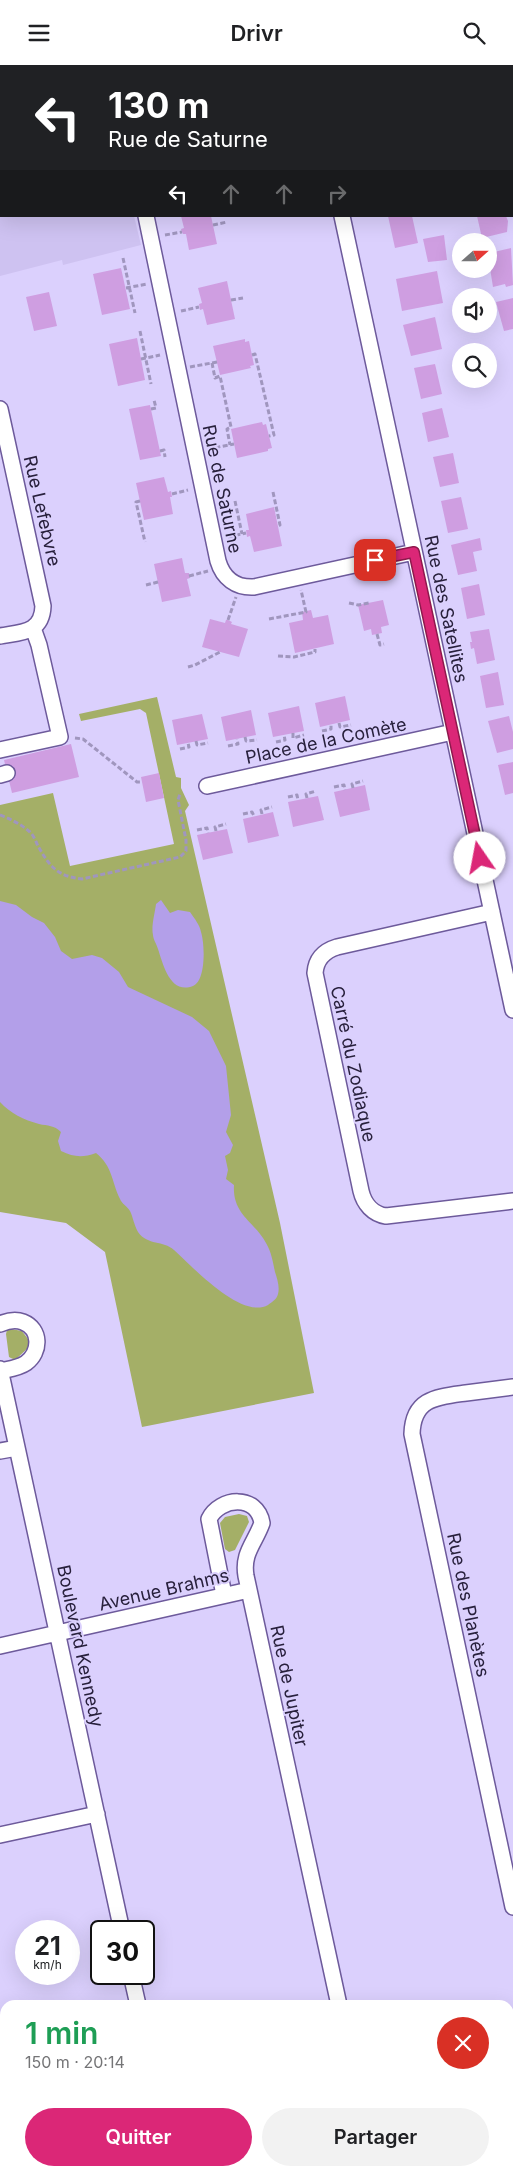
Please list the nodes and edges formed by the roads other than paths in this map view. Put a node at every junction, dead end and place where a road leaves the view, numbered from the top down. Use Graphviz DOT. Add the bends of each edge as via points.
graph roads {
  1 [pos="146,217"];
  2 [pos="342,217"];
  3 [pos="0,409"];
  4 [pos="414,552"];
  5 [pos="37,625"];
  6 [pos="0,636"];
  7 [pos="453,732"];
  8 [pos="0,750"];
  9 [pos="207,786"];
  10 [pos="492,912"];
  11 [pos="513,1010"];
  12 [pos="513,1201"];
  13 [pos="0,1323"];
  14 [pos="0,1370"];
  15 [pos="513,1387"];
  16 [pos="17,1447"];
  17 [pos="0,1451"];
  18 [pos="249,1590"];
  19 [pos="224,1595"];
  20 [pos="57,1634"];
  21 [pos="0,1646"];
  22 [pos="97,1814"];
  23 [pos="0,1835"];
  24 [pos="513,1907"];
  25 [pos="120,1920"];
  26 [pos="134,1985"];
  27 [pos="137,2000"];
  28 [pos="338,2000"];
  1 -- 4 [label="street, Rue de Saturne" via="220,566 226,577 240,585 254,587"];
  2 -- 4 [label="street, Rue des Satellites"];
  3 -- 5 [label="street, Rue Lefebvre" via="42,597 43,613"];
  4 -- 7 [label="street, Rue des Satellites"];
  5 -- 6 [label="street"];
  5 -- 8 [label="street" via="60,737"];
  7 -- 9 [label="street, Place de la Comète"];
  7 -- 10 [label="street, Rue des Satellites"];
  10 -- 11 [label="street, Rue des Satellites"];
  10 -- 12 [label="street, Carré du Zodiaque" via="337,947 321,955 315,973 361,1191 368,1206 386,1217"];
  13 -- 14 [label="street" via="23,1322 34,1329 37,1342 35,1353 25,1364"];
  14 -- 16 [label="street, Boulevard Kennedy"];
  15 -- 24 [label="street, Rue des Planètes" via="434,1398 418,1411 412,1426"];
  16 -- 17 [label="street"];
  16 -- 20 [label="street, Boulevard Kennedy"];
  18 -- 19 [label="street, Avenue Brahms"];
  18 -- 19 [label="street, Rue de Jupiter" via="245,1560 259,1530 261,1517 253,1505 231,1503 216,1509 210,1519"];
  18 -- 28 [label="street, Rue de Jupiter"];
  19 -- 20 [label="street, Avenue Brahms"];
  20 -- 21 [label="street, Avenue Brahms"];
  20 -- 22 [label="street, Boulevard Kennedy"];
  22 -- 23 [label="street"];
  22 -- 25 [label="street, Boulevard Kennedy"];
  26 -- 27 [label="street"];
}
